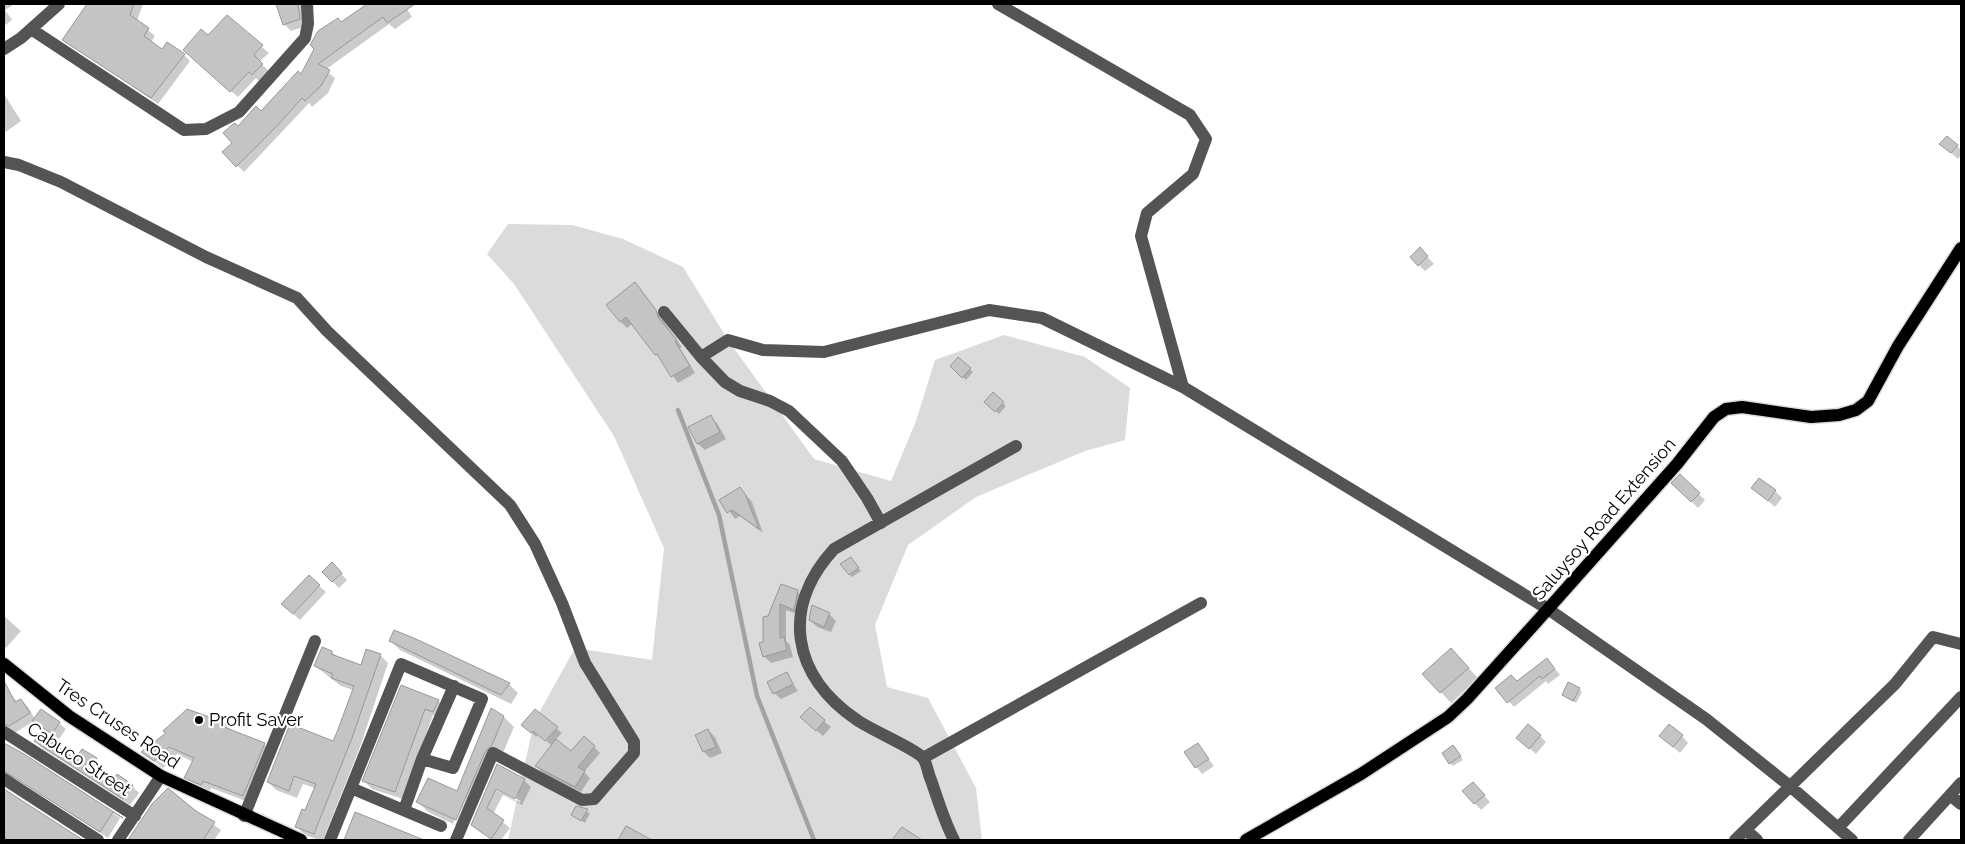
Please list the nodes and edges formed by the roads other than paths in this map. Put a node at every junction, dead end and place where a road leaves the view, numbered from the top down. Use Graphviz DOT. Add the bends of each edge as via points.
graph roads {
  1 [pos="59,4"];
  2 [pos="306,4"];
  3 [pos="998,4"];
  4 [pos="31,30"];
  5 [pos="4,49"];
  6 [pos="4,162"];
  7 [pos="1961,248"];
  8 [pos="664,312"];
  9 [pos="701,357"];
  10 [pos="1183,387"];
  11 [pos="1016,446"];
  12 [pos="881,522"];
  13 [pos="1201,602"];
  14 [pos="1548,609"];
  15 [pos="315,641"];
  16 [pos="1961,644"];
  17 [pos="4,664"];
  18 [pos="454,686"];
  19 [pos="1961,697"];
  20 [pos="4,732"];
  21 [pos="922,758"];
  22 [pos="422,759"];
  23 [pos="161,776"];
  24 [pos="4,778"];
  25 [pos="1961,783"];
  26 [pos="1791,787"];
  27 [pos="351,788"];
  28 [pos="1950,795"];
  29 [pos="1961,804"];
  30 [pos="404,810"];
  31 [pos="135,816"];
  32 [pos="244,816"];
  33 [pos="441,826"];
  34 [pos="1838,828"];
  35 [pos="1746,830"];
  36 [pos="98,840"];
  37 [pos="118,840"];
  38 [pos="301,840"];
  39 [pos="330,840"];
  40 [pos="456,840"];
  41 [pos="954,840"];
  42 [pos="1246,840"];
  43 [pos="1735,840"];
  44 [pos="1757,840"];
  45 [pos="1852,840"];
  46 [pos="1909,840"];
  1 -- 4 [label="street"];
  2 -- 4 [label="street" via="305,38 239,112 206,129 184,130"];
  3 -- 10 [label="street" via="1190,115 1206,140 1193,174 1147,213 1141,236"];
  4 -- 5 [label="street"];
  6 -- 40 [label="street" via="61,182 206,258 297,298 510,505 535,544 585,663 634,742 634,753 594,799 582,800 493,753"];
  7 -- 14 [label="main road, Saluysoy Road Extension" via="1898,346 1868,401 1856,410 1839,415 1811,417 1742,407 1726,409 1714,417 1677,464"];
  8 -- 9 [label="street"];
  9 -- 10 [label="street" via="728,340 763,350 824,352 989,310 1042,318"];
  9 -- 12 [label="street" via="725,382 788,411 842,461"];
  10 -- 14 [label="street"];
  11 -- 12 [label="street"];
  12 -- 21 [label="street" via="834,549 820,565 800,614 800,638 808,667 823,693 856,720"];
  13 -- 21 [label="street"];
  14 -- 26 [label="street" via="1706,719"];
  14 -- 42 [label="main road, Saluysoy Road Extension" via="1448,717 1361,774"];
  15 -- 32 [label="street"];
  16 -- 26 [label="street" via="1933,637 1895,684"];
  17 -- 23 [label="main road, Tres Cruses Road" via="69,716"];
  18 -- 22 [label="street"];
  18 -- 22 [label="street" via="482,699 454,768"];
  18 -- 27 [label="street" via="401,664"];
  19 -- 34 [label="street"];
  20 -- 31 [label="street, Cabuco Street"];
  21 -- 41 [label="street"];
  22 -- 30 [label="street"];
  23 -- 31 [label="street"];
  23 -- 32 [label="main road, Tres Cruses Road"];
  24 -- 36 [label="street"];
  25 -- 28 [label="street"];
  26 -- 34 [label="street"];
  26 -- 35 [label="street"];
  27 -- 30 [label="street"];
  27 -- 39 [label="street"];
  28 -- 29 [label="street"];
  28 -- 46 [label="street"];
  30 -- 33 [label="street"];
  31 -- 37 [label="street"];
  32 -- 38 [label="main road, Tres Cruses Road"];
  34 -- 45 [label="street"];
  35 -- 43 [label="street"];
  35 -- 44 [label="street"];
}
